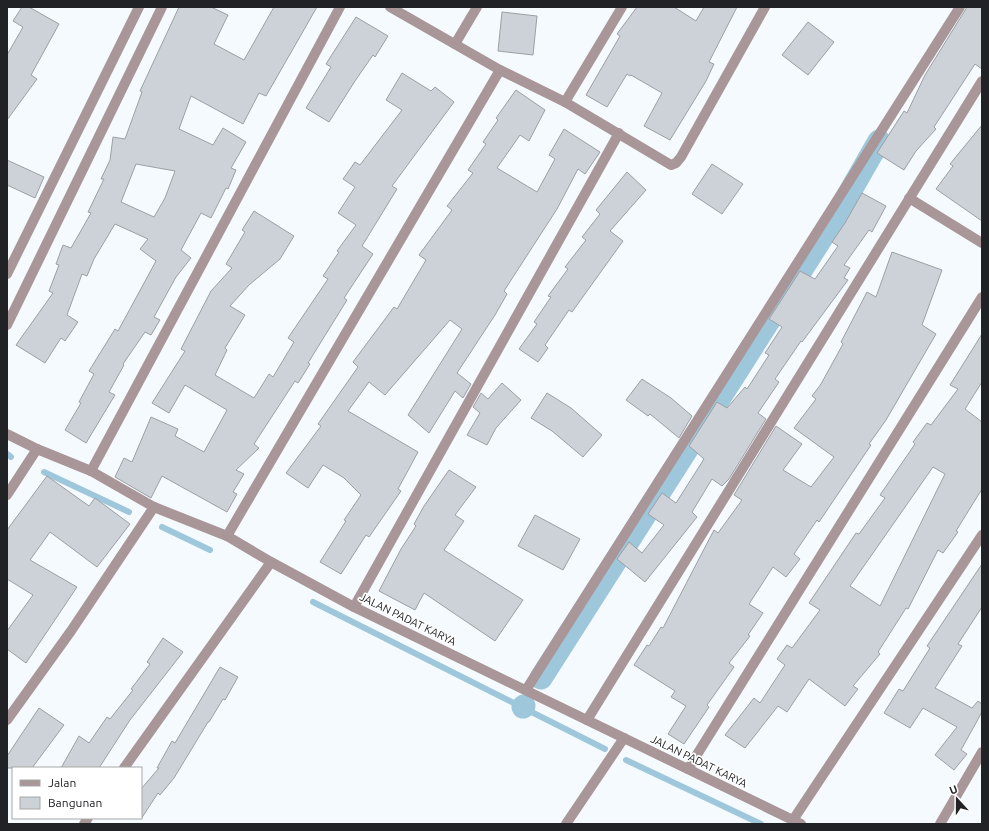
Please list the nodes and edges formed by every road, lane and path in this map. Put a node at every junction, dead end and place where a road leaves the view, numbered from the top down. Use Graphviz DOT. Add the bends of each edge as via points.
graph roads {
  1 [pos="139,7"];
  2 [pos="162,7"];
  3 [pos="340,7"];
  4 [pos="390,7"];
  5 [pos="477,7"];
  6 [pos="622,7"];
  7 [pos="765,7"];
  8 [pos="960,7"];
  9 [pos="455,44"];
  10 [pos="500,70"];
  11 [pos="982,81"];
  12 [pos="565,102"];
  13 [pos="619,134"];
  14 [pos="910,198"];
  15 [pos="982,243"];
  16 [pos="7,274"];
  17 [pos="982,297"];
  18 [pos="7,325"];
  19 [pos="7,434"];
  20 [pos="37,449"];
  21 [pos="91,471"];
  22 [pos="7,495"];
  23 [pos="154,507"];
  24 [pos="982,535"];
  25 [pos="227,536"];
  26 [pos="271,562"];
  27 [pos="354,606"];
  28 [pos="526,690"];
  29 [pos="7,720"];
  30 [pos="587,720"];
  31 [pos="624,738"];
  32 [pos="982,752"];
  33 [pos="125,767"];
  34 [pos="688,769"];
  35 [pos="797,822"];
  36 [pos="566,824"];
  37 [pos="940,824"];
  1 -- 16 [label="street"];
  2 -- 18 [label="street"];
  3 -- 21 [label="street"];
  4 -- 9 [label="street"];
  5 -- 9 [label="street"];
  6 -- 12 [label="street"];
  7 -- 13 [label="street" via="676,163 671,164"];
  8 -- 28 [label="street"];
  9 -- 10 [label="street"];
  10 -- 12 [label="street"];
  10 -- 25 [label="street"];
  11 -- 14 [label="street"];
  12 -- 13 [label="street"];
  13 -- 27 [label="street"];
  14 -- 15 [label="street"];
  14 -- 30 [label="street"];
  17 -- 34 [label="street"];
  19 -- 20 [label="street, JALAN PADAT KARYA"];
  20 -- 21 [label="street, JALAN PADAT KARYA"];
  20 -- 22 [label="street"];
  21 -- 23 [label="street, JALAN PADAT KARYA"];
  23 -- 25 [label="street, JALAN PADAT KARYA"];
  23 -- 29 [label="street" via="71,631"];
  24 -- 35 [label="street"];
  25 -- 26 [label="street, JALAN PADAT KARYA"];
  26 -- 27 [label="street, JALAN PADAT KARYA"];
  26 -- 33 [label="street"];
  27 -- 28 [label="street, JALAN PADAT KARYA"];
  28 -- 30 [label="street, JALAN PADAT KARYA"];
  30 -- 31 [label="street, JALAN PADAT KARYA"];
  31 -- 34 [label="street, JALAN PADAT KARYA"];
  31 -- 36 [label="street"];
  32 -- 37 [label="street"];
  34 -- 35 [label="street, JALAN PADAT KARYA"];
}
